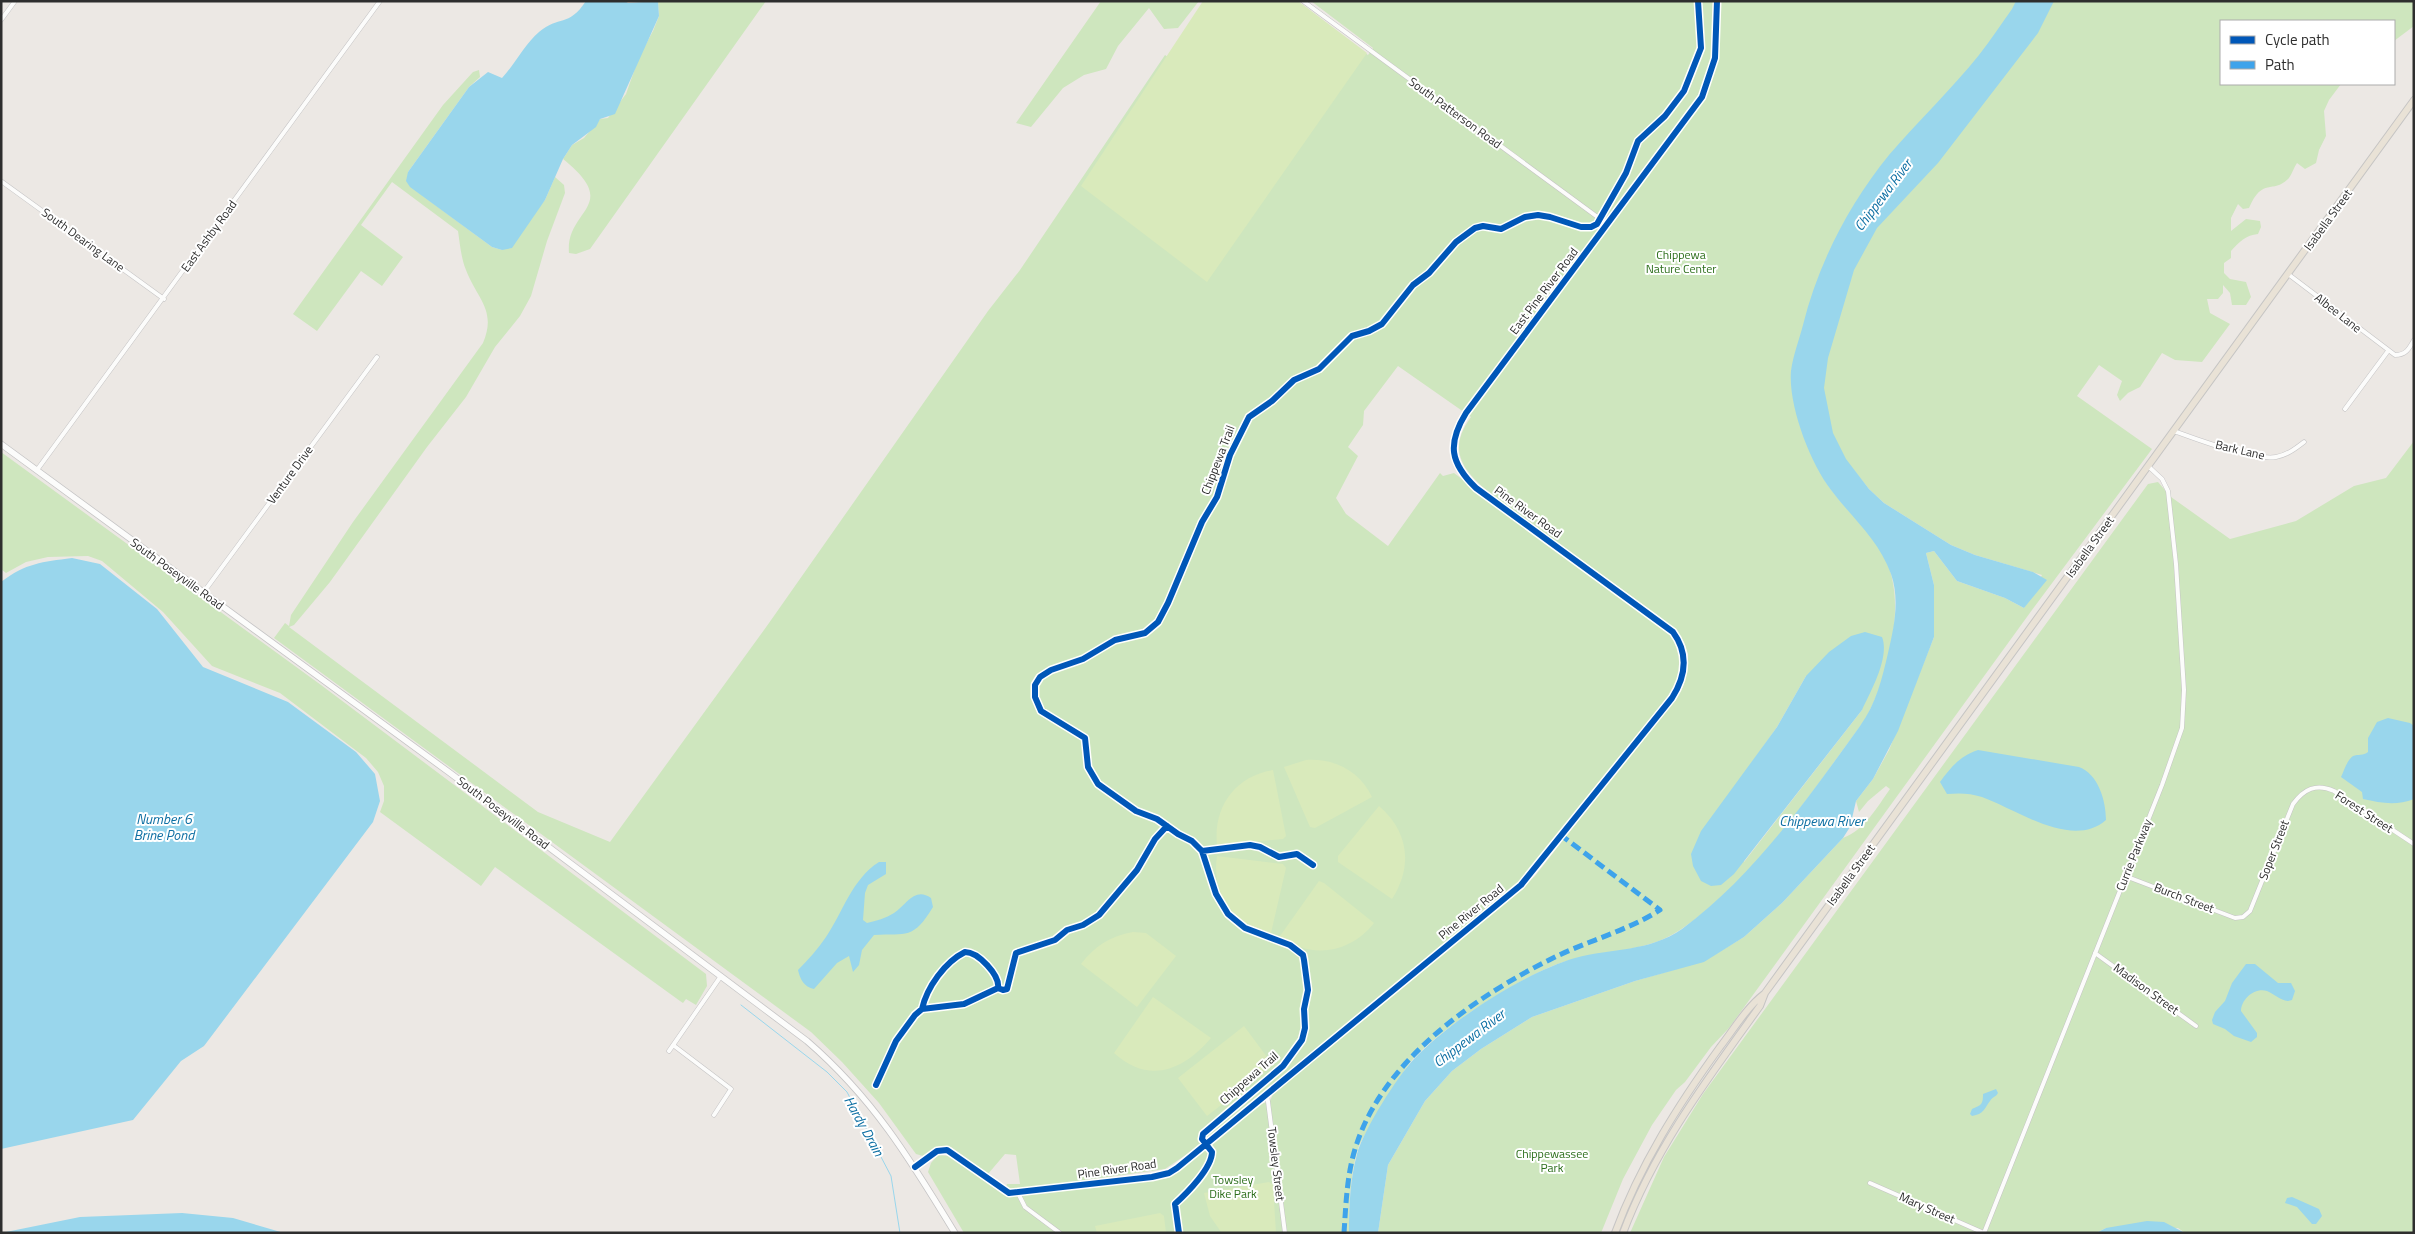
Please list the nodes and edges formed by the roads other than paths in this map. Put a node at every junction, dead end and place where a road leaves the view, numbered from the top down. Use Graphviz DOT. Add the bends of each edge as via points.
graph roads {
  1 [pos="14,1"];
  2 [pos="380,1"];
  3 [pos="1303,1"];
  4 [pos="1717,1"];
  5 [pos="1,20"];
  6 [pos="2414,100"];
  7 [pos="1,181"];
  8 [pos="1607,224"];
  9 [pos="2288,274"];
  10 [pos="164,299"];
  11 [pos="2414,340"];
  12 [pos="2388,351"];
  13 [pos="378,357"];
  14 [pos="2344,409"];
  15 [pos="2174,431"];
  16 [pos="1455,434"];
  17 [pos="2304,442"];
  18 [pos="1,444"];
  19 [pos="2148,466"];
  20 [pos="37,470"];
  21 [pos="203,593"];
  22 [pos="2312,787"];
  23 [pos="2414,844"];
  24 [pos="2125,876"];
  25 [pos="2243,917"];
  26 [pos="2095,953"];
  27 [pos="721,976"];
  28 [pos="1765,994"];
  29 [pos="2196,1026"];
  30 [pos="673,1045"];
  31 [pos="669,1051"];
  32 [pos="1267,1094"];
  33 [pos="714,1115"];
  34 [pos="915,1167"];
  35 [pos="1870,1183"];
  36 [pos="1018,1193"];
  37 [pos="955,1233"];
  38 [pos="1060,1233"];
  39 [pos="1285,1233"];
  40 [pos="1615,1233"];
  41 [pos="1623,1233"];
  42 [pos="1984,1233"];
  1 -- 5 [label="street"];
  2 -- 10 [label="street, East Ashby Road"];
  3 -- 8 [label="street, South Patterson Road"];
  4 -- 8 [label="street, East Pine River Road" via="1715,58 1702,97"];
  6 -- 9 [label="highway, Isabella Street"];
  7 -- 10 [label="street, South Dearing Lane"];
  8 -- 16 [label="street, East Pine River Road" via="1466,413"];
  9 -- 12 [label="street, Albee Lane"];
  9 -- 15 [label="highway, Isabella Street"];
  10 -- 20 [label="street, East Ashby Road"];
  11 -- 12 [label="street" via="2402,355 2395,356"];
  12 -- 14 [label="street"];
  13 -- 21 [label="street, Venture Drive"];
  15 -- 17 [label="street, Bark Lane" via="2263,457 2284,455"];
  15 -- 19 [label="highway, Isabella Street"];
  16 -- 32 [label="street, Pine River Road" via="1456,463 1476,488 1673,632 1682,649 1683,676 1672,698 1521,885"];
  18 -- 20 [label="main road, South Poseyville Road"];
  19 -- 24 [label="street, Currie Parkway" via="2162,479 2168,491 2183,663 2183,714 2175,751"];
  19 -- 28 [label="highway, Isabella Street"];
  20 -- 21 [label="main road, South Poseyville Road"];
  21 -- 27 [label="main road, South Poseyville Road"];
  22 -- 23 [label="street, Forest Street" via="2334,791"];
  22 -- 25 [label="street, Soper Street" via="2300,794 2293,804 2250,911"];
  24 -- 25 [label="street, Burch Street" via="2235,918"];
  24 -- 26 [label="street, Currie Parkway"];
  26 -- 29 [label="street, Madison Street"];
  26 -- 42 [label="street, Currie Parkway"];
  27 -- 30 [label="street"];
  27 -- 34 [label="main road, South Poseyville Road" via="795,1031 838,1069 879,1115"];
  28 -- 40 [label="highway, Isabella Street" via="1755,1001 1672,1118 1641,1173"];
  28 -- 41 [label="highway, Isabella Street" via="1760,1006 1672,1131 1642,1187"];
  30 -- 31 [label="street"];
  30 -- 33 [label="street" via="731,1089"];
  32 -- 36 [label="street, Pine River Road" via="1169,1173"];
  32 -- 39 [label="street, Towsley Street"];
  34 -- 36 [label="street, Pine River Road" via="937,1151 947,1150 1001,1189"];
  34 -- 37 [label="main road, South Poseyville Road"];
  35 -- 42 [label="street, Mary Street"];
  36 -- 38 [label="street" via="1025,1207"];
}
